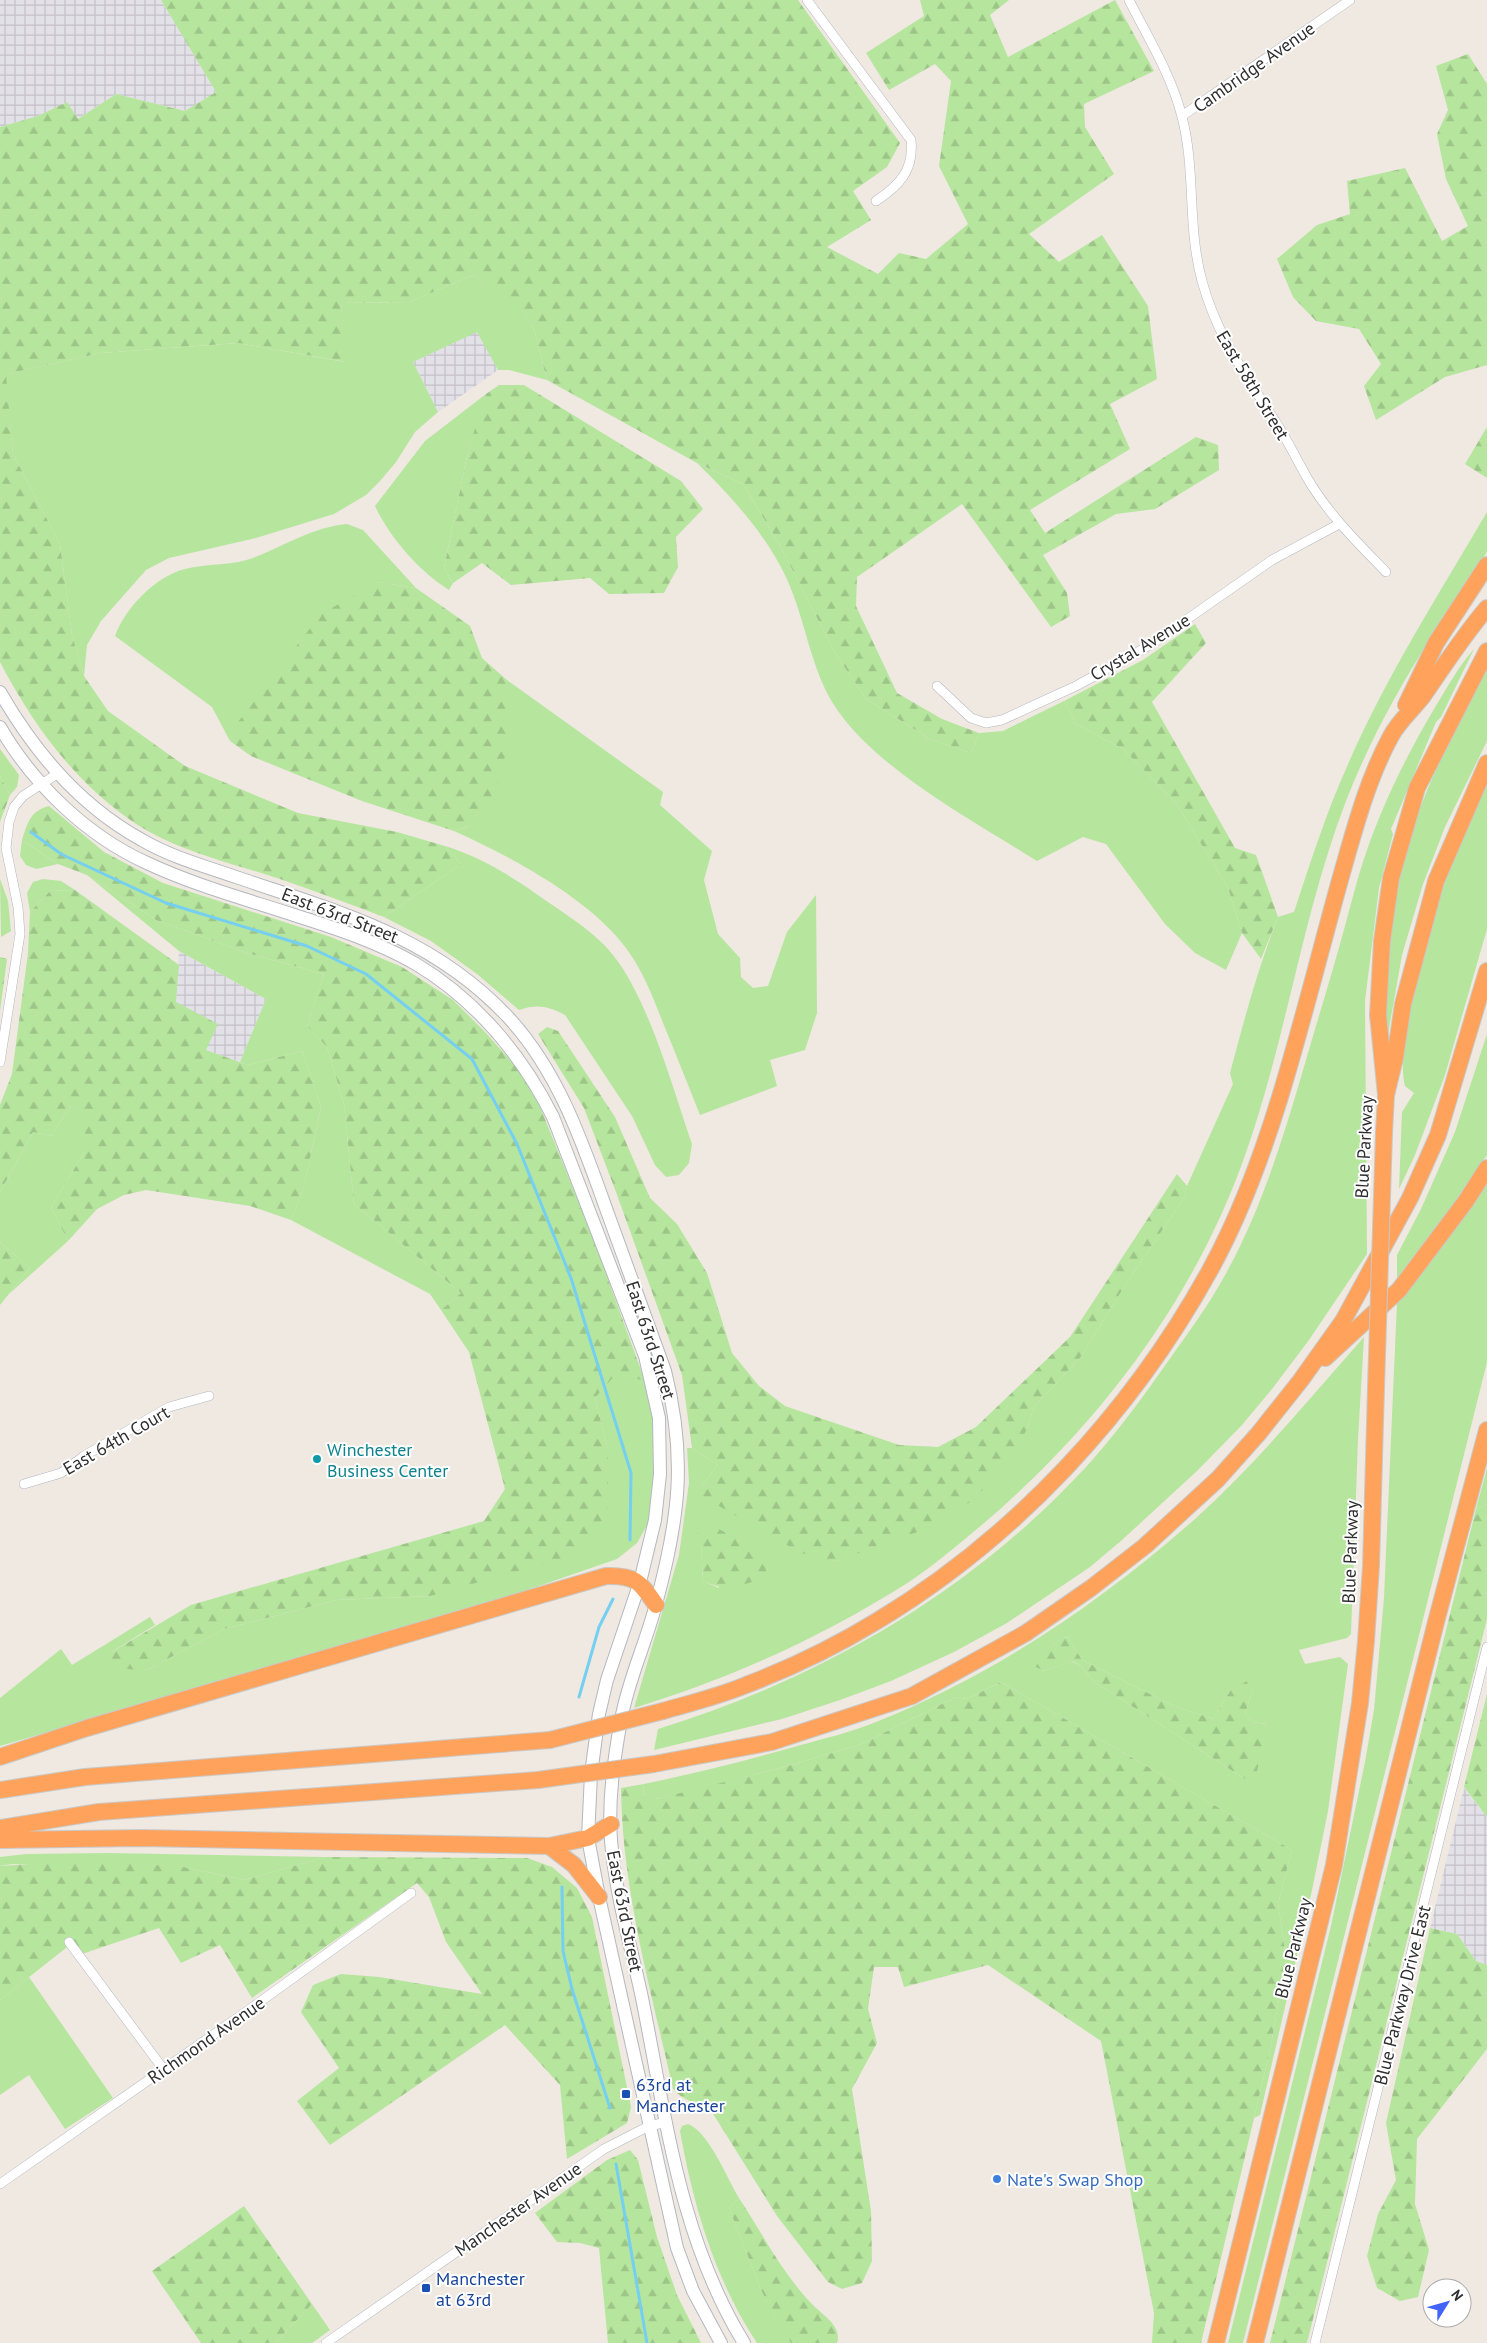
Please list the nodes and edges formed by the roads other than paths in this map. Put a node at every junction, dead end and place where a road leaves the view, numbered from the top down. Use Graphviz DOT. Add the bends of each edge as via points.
graph roads {
  1 [pos="807,0"];
  2 [pos="1130,0"];
  3 [pos="1350,0"];
  4 [pos="1182,116"];
  5 [pos="876,201"];
  6 [pos="1339,524"];
  7 [pos="1487,565"];
  8 [pos="1386,572"];
  9 [pos="1487,608"];
  10 [pos="1487,651"];
  11 [pos="938,686"];
  12 [pos="0,692"];
  13 [pos="0,727"];
  14 [pos="1392,734"];
  15 [pos="1487,764"];
  16 [pos="57,774"];
  17 [pos="40,784"];
  18 [pos="1487,971"];
  19 [pos="0,1062"];
  20 [pos="1386,1095"];
  21 [pos="1487,1168"];
  22 [pos="1301,1380"];
  23 [pos="208,1396"];
  24 [pos="1487,1430"];
  25 [pos="24,1484"];
  26 [pos="640,1582"];
  27 [pos="656,1605"];
  28 [pos="1487,1647"];
  29 [pos="0,1757"];
  30 [pos="0,1790"];
  31 [pos="611,1824"];
  32 [pos="0,1828"];
  33 [pos="588,1838"];
  34 [pos="0,1840"];
  35 [pos="549,1846"];
  36 [pos="411,1893"];
  37 [pos="599,1897"];
  38 [pos="69,1942"];
  39 [pos="164,2070"];
  40 [pos="667,2122"];
  41 [pos="649,2126"];
  42 [pos="0,2184"];
  43 [pos="326,2343"];
  44 [pos="721,2343"];
  45 [pos="744,2343"];
  46 [pos="1216,2343"];
  47 [pos="1255,2343"];
  48 [pos="1315,2343"];
  1 -- 5 [label="street" via="910,140 910,165 894,188"];
  2 -- 4 [label="street, East 58th Street"];
  3 -- 4 [label="street, Cambridge Avenue"];
  4 -- 6 [label="street, East 58th Street" via="1188,146 1194,243 1214,318 1222,337 1285,436 1312,486"];
  6 -- 8 [label="street, East 58th Street"];
  6 -- 11 [label="street, Crystal Avenue" via="1272,560 1131,656 1002,720 986,723 970,718"];
  7 -- 14 [label="highway" via="1436,643"];
  9 -- 14 [label="highway"];
  10 -- 20 [label="highway" via="1417,788 1391,878 1382,941 1378,1015"];
  12 -- 16 [label="main road, East 63rd Street"];
  13 -- 17 [label="main road, East 63rd Street"];
  14 -- 30 [label="highway, bridge" via="1359,811 1280,1099 1240,1207 1210,1270 1176,1327 1129,1394 1088,1444 984,1544 877,1621 745,1686 550,1740 85,1776"];
  15 -- 20 [label="highway, Blue Parkway" via="1436,882 1403,1004"];
  16 -- 17 [label="street"];
  16 -- 27 [label="main road, East 63rd Street" via="116,825 172,855 376,925 426,951 478,988 509,1018 543,1064 574,1119 665,1372 673,1404 678,1447 677,1506"];
  17 -- 19 [label="street" via="14,807 9,822 6,848 20,934"];
  17 -- 26 [label="main road, East 63rd Street" via="92,829 146,863 187,880 329,926 415,964 468,1002 517,1054 553,1116 645,1356 652,1386 659,1418 660,1474 655,1520"];
  18 -- 22 [label="highway" via="1438,1135 1410,1198 1343,1321"];
  20 -- 46 [label="highway, Blue Parkway, bridge" via="1371,1566 1360,1703 1332,1875"];
  21 -- 22 [label="highway" via="1399,1290"];
  22 -- 32 [label="highway, bridge" via="1218,1479 1145,1546 1026,1633 912,1696 772,1742 654,1764 538,1780 99,1812"];
  23 -- 25 [label="street, East 64th Court" via="169,1407 61,1473"];
  24 -- 47 [label="highway"];
  26 -- 27 [label="highway"];
  26 -- 29 [label="highway" via="625,1575 606,1576 86,1728"];
  26 -- 33 [label="main road, East 63rd Street" via="599,1714 590,1774"];
  27 -- 31 [label="main road, East 63rd Street" via="632,1674 621,1718 613,1771"];
  28 -- 48 [label="street, Blue Parkway Drive East"];
  31 -- 33 [label="highway"];
  31 -- 40 [label="main road, East 63rd Street" via="618,1892"];
  33 -- 35 [label="highway"];
  33 -- 37 [label="main road, East 63rd Street"];
  34 -- 35 [label="highway" via="132,1838"];
  35 -- 37 [label="highway" via="574,1865"];
  36 -- 39 [label="street, Richmond Avenue"];
  37 -- 41 [label="main road, East 63rd Street"];
  38 -- 39 [label="street"];
  39 -- 42 [label="street, Richmond Avenue"];
  40 -- 41 [label="street, Manchester Avenue"];
  40 -- 45 [label="main road, East 63rd Street" via="683,2204 697,2248"];
  41 -- 43 [label="street, Manchester Avenue" via="604,2148"];
  41 -- 44 [label="main road, East 63rd Street" via="677,2248 693,2291"];
}
